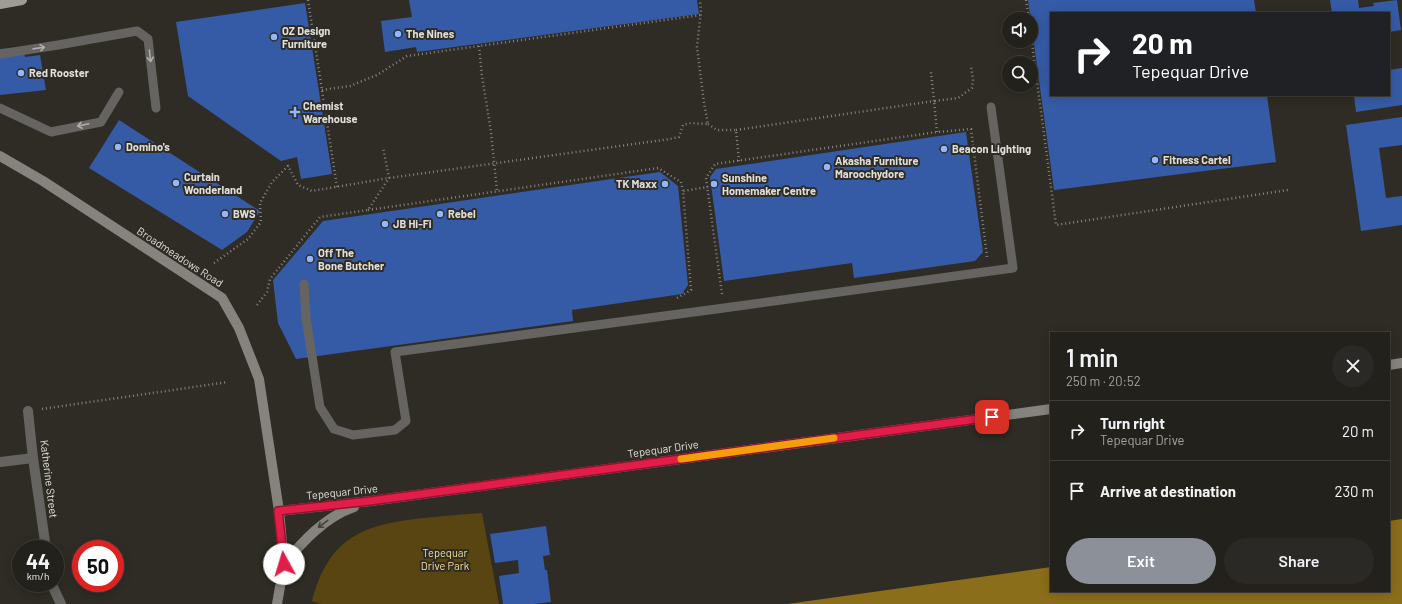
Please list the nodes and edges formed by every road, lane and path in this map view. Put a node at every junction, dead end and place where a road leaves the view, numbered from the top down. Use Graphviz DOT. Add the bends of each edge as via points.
graph roads {
  1 [pos="22,0"];
  2 [pos="308,0"];
  3 [pos="700,0"];
  4 [pos="1026,0"];
  5 [pos="0,4"];
  6 [pos="1028,12"];
  7 [pos="701,15"];
  8 [pos="479,46"];
  9 [pos="1033,48"];
  10 [pos="0,54"];
  11 [pos="971,66"];
  12 [pos="931,72"];
  13 [pos="322,90"];
  14 [pos="119,92"];
  15 [pos="934,101"];
  16 [pos="991,107"];
  17 [pos="0,108"];
  18 [pos="156,108"];
  19 [pos="708,124"];
  20 [pos="736,130"];
  21 [pos="937,132"];
  22 [pos="383,147"];
  23 [pos="0,156"];
  24 [pos="739,161"];
  25 [pos="494,164"];
  26 [pos="389,178"];
  27 [pos="708,186"];
  28 [pos="337,187"];
  29 [pos="1288,190"];
  30 [pos="496,191"];
  31 [pos="682,191"];
  32 [pos="368,210"];
  33 [pos="214,263"];
  34 [pos="978,272"];
  35 [pos="304,284"];
  36 [pos="257,305"];
  37 [pos="724,308"];
  38 [pos="670,315"];
  39 [pos="1402,363"];
  40 [pos="1390,365"];
  41 [pos="228,382"];
  42 [pos="1050,409"];
  43 [pos="28,412"];
  44 [pos="33,458"];
  45 [pos="0,462"];
  46 [pos="370,501"];
  47 [pos="278,511"];
  48 [pos="45,540"];
  49 [pos="284,564"];
  50 [pos="55,592"];
  51 [pos="61,604"];
  52 [pos="277,604"];
  1 -- 5 [label="main road"];
  2 -- 13 [label="path"];
  3 -- 7 [label="path"];
  4 -- 6 [label="path"];
  7 -- 8 [label="path"];
  7 -- 19 [label="path" via="697,47"];
  8 -- 13 [label="path" via="407,56 377,75 350,86"];
  8 -- 25 [label="path"];
  9 -- 29 [label="path" via="1056,224"];
  10 -- 18 [label="lane, one-way" via="137,31 148,39"];
  11 -- 15 [label="path" via="972,88 958,98"];
  12 -- 15 [label="path"];
  13 -- 28 [label="path"];
  14 -- 17 [label="lane, one-way" via="101,122 51,132"];
  15 -- 20 [label="path"];
  15 -- 21 [label="path"];
  16 -- 34 [label="lane" via="1013,268"];
  19 -- 20 [label="path" via="717,130"];
  19 -- 25 [label="path" via="683,125 679,137 670,139"];
  20 -- 24 [label="path"];
  21 -- 24 [label="path"];
  21 -- 34 [label="path" via="971,129 987,256"];
  22 -- 26 [label="path"];
  23 -- 47 [label="street, Broadmeadows Road" via="43,181 222,298 239,328 259,379"];
  24 -- 27 [label="path" via="714,164 706,178"];
  25 -- 26 [label="path"];
  25 -- 30 [label="path"];
  26 -- 28 [label="path"];
  26 -- 32 [label="path"];
  27 -- 31 [label="path"];
  27 -- 37 [label="path"];
  28 -- 33 [label="path" via="312,191 298,185 288,166 272,182 260,203 261,222 248,239"];
  30 -- 31 [label="path" via="658,168 681,182"];
  30 -- 32 [label="path"];
  31 -- 38 [label="path" via="692,290 674,300"];
  32 -- 36 [label="path" via="320,217 270,279 267,292"];
  34 -- 37 [label="lane"];
  35 -- 38 [label="lane" via="306,318 320,407 334,429 353,435 394,430 406,421 395,352"];
  37 -- 38 [label="lane"];
  39 -- 40 [label="street"];
  41 -- 43 [label="path"];
  42 -- 46 [label="street, Tepequar Drive"];
  43 -- 44 [label="street, Katherine Street"];
  44 -- 45 [label="street"];
  44 -- 48 [label="street, Katherine Street"];
  46 -- 47 [label="street, Tepequar Drive"];
  46 -- 49 [label="street, one-way" via="342,511 322,525 301,543"];
  47 -- 49 [label="street, Broadmeadows Road"];
  49 -- 52 [label="street, Broadmeadows Road"];
  50 -- 51 [label="street"];
}
